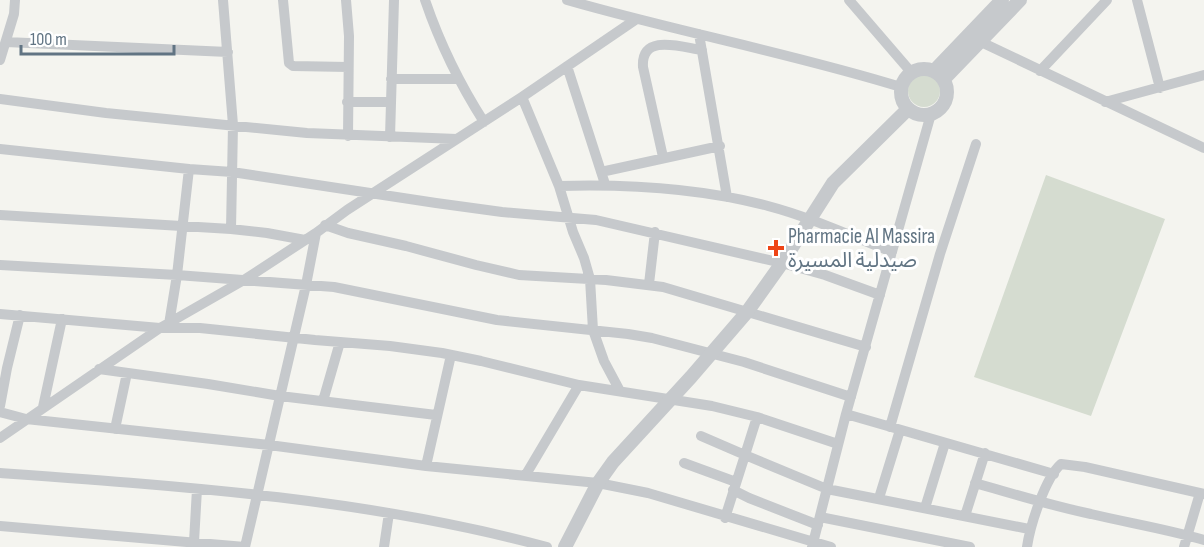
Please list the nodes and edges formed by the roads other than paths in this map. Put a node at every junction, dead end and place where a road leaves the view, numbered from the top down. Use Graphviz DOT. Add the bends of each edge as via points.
graph roads {
  1 [pos="15,0"];
  2 [pos="223,0"];
  3 [pos="284,0"];
  4 [pos="346,0"];
  5 [pos="394,0"];
  6 [pos="425,0"];
  7 [pos="567,0"];
  8 [pos="849,0"];
  9 [pos="1002,0"];
  10 [pos="1020,0"];
  11 [pos="1107,0"];
  12 [pos="1137,0"];
  13 [pos="635,20"];
  14 [pos="699,34"];
  15 [pos="6,42"];
  16 [pos="981,42"];
  17 [pos="702,50"];
  18 [pos="228,52"];
  19 [pos="0,60"];
  20 [pos="567,66"];
  21 [pos="348,67"];
  22 [pos="1040,70"];
  23 [pos="911,72"];
  24 [pos="939,75"];
  25 [pos="1204,75"];
  26 [pos="391,79"];
  27 [pos="458,79"];
  28 [pos="901,87"];
  29 [pos="1160,88"];
  30 [pos="522,97"];
  31 [pos="0,99"];
  32 [pos="347,102"];
  33 [pos="391,102"];
  34 [pos="1105,102"];
  35 [pos="908,109"];
  36 [pos="931,114"];
  37 [pos="484,122"];
  38 [pos="233,125"];
  39 [pos="348,136"];
  40 [pos="390,137"];
  41 [pos="457,139"];
  42 [pos="976,144"];
  43 [pos="720,146"];
  44 [pos="1204,148"];
  45 [pos="0,149"];
  46 [pos="663,157"];
  47 [pos="189,170"];
  48 [pos="232,172"];
  49 [pos="601,172"];
  50 [pos="605,184"];
  51 [pos="559,186"];
  52 [pos="374,193"];
  53 [pos="727,197"];
  54 [pos="0,215"];
  55 [pos="569,217"];
  56 [pos="809,220"];
  57 [pos="325,225"];
  58 [pos="183,227"];
  59 [pos="231,229"];
  60 [pos="655,232"];
  61 [pos="316,233"];
  62 [pos="305,240"];
  63 [pos="892,252"];
  64 [pos="782,263"];
  65 [pos="0,265"];
  66 [pos="177,275"];
  67 [pos="590,279"];
  68 [pos="244,280"];
  69 [pos="649,284"];
  70 [pos="306,285"];
  71 [pos="880,295"];
  72 [pos="747,312"];
  73 [pos="0,314"];
  74 [pos="20,315"];
  75 [pos="62,319"];
  76 [pos="165,326"];
  77 [pos="593,330"];
  78 [pos="294,338"];
  79 [pos="340,342"];
  80 [pos="867,347"];
  81 [pos="712,353"];
  82 [pos="451,355"];
  83 [pos="99,369"];
  84 [pos="127,373"];
  85 [pos="579,385"];
  86 [pos="620,391"];
  87 [pos="280,396"];
  88 [pos="851,397"];
  89 [pos="671,398"];
  90 [pos="324,401"];
  91 [pos="0,406"];
  92 [pos="43,407"];
  93 [pos="0,412"];
  94 [pos="846,414"];
  95 [pos="436,415"];
  96 [pos="758,417"];
  97 [pos="26,419"];
  98 [pos="895,428"];
  99 [pos="115,429"];
  100 [pos="701,436"];
  101 [pos="0,438"];
  102 [pos="945,443"];
  103 [pos="838,444"];
  104 [pos="269,445"];
  105 [pos="985,453"];
  106 [pos="745,455"];
  107 [pos="684,463"];
  108 [pos="426,466"];
  109 [pos="0,473"];
  110 [pos="1054,474"];
  111 [pos="525,476"];
  112 [pos="598,483"];
  113 [pos="975,483"];
  114 [pos="735,486"];
  115 [pos="197,489"];
  116 [pos="827,489"];
  117 [pos="1202,494"];
  118 [pos="257,496"];
  119 [pos="879,498"];
  120 [pos="1040,502"];
  121 [pos="925,508"];
  122 [pos="388,513"];
  123 [pos="965,516"];
  124 [pos="725,518"];
  125 [pos="819,521"];
  126 [pos="0,526"];
  127 [pos="1029,529"];
  128 [pos="1188,536"];
  129 [pos="1204,540"];
  130 [pos="146,542"];
  131 [pos="194,542"];
  132 [pos="813,545"];
  133 [pos="245,547"];
  134 [pos="384,547"];
  135 [pos="547,547"];
  136 [pos="565,547"];
  137 [pos="831,547"];
  138 [pos="970,547"];
  139 [pos="1027,547"];
  140 [pos="1184,547"];
  1 -- 15 [label="street"];
  2 -- 18 [label="street"];
  3 -- 21 [label="street" via="289,63"];
  4 -- 21 [label="street"];
  5 -- 26 [label="street"];
  6 -- 27 [label="street"];
  7 -- 13 [label="street"];
  8 -- 23 [label="street"];
  9 -- 24 [label="street"];
  10 -- 16 [label="street"];
  11 -- 22 [label="street"];
  12 -- 29 [label="street"];
  13 -- 14 [label="street"];
  13 -- 20 [label="street"];
  14 -- 17 [label="street"];
  14 -- 28 [label="street"];
  15 -- 18 [label="street"];
  15 -- 19 [label="street"];
  16 -- 22 [label="street"];
  16 -- 24 [label="street"];
  17 -- 43 [label="street"];
  17 -- 46 [label="street" via="658,44 643,54"];
  18 -- 38 [label="street"];
  20 -- 30 [label="street"];
  20 -- 49 [label="street"];
  21 -- 32 [label="street"];
  22 -- 34 [label="street"];
  23 -- 24 [label="street" via="919,69"];
  23 -- 28 [label="street"];
  24 -- 36 [label="street" via="947,86 946,100"];
  25 -- 29 [label="street"];
  26 -- 27 [label="street"];
  26 -- 33 [label="street"];
  27 -- 37 [label="street"];
  28 -- 35 [label="street" via="901,97"];
  29 -- 34 [label="street"];
  30 -- 37 [label="street"];
  30 -- 51 [label="street"];
  31 -- 38 [label="street"];
  32 -- 33 [label="street"];
  32 -- 39 [label="street"];
  33 -- 40 [label="street"];
  34 -- 44 [label="street"];
  35 -- 36 [label="street" via="915,114"];
  35 -- 56 [label="street" via="833,183"];
  36 -- 63 [label="street"];
  37 -- 41 [label="street"];
  38 -- 39 [label="street"];
  38 -- 48 [label="street"];
  39 -- 40 [label="street"];
  40 -- 41 [label="street"];
  41 -- 52 [label="street"];
  42 -- 98 [label="street" via="940,254"];
  43 -- 46 [label="street"];
  43 -- 53 [label="street"];
  45 -- 47 [label="street"];
  46 -- 49 [label="street"];
  47 -- 48 [label="street"];
  47 -- 58 [label="street"];
  48 -- 52 [label="street"];
  48 -- 59 [label="street"];
  49 -- 50 [label="street"];
  50 -- 51 [label="street"];
  50 -- 53 [label="street"];
  51 -- 55 [label="street"];
  52 -- 55 [label="street" via="490,211"];
  52 -- 57 [label="street"];
  53 -- 56 [label="street"];
  54 -- 58 [label="street"];
  55 -- 60 [label="street"];
  55 -- 67 [label="street"];
  56 -- 63 [label="street"];
  56 -- 64 [label="street"];
  57 -- 61 [label="street"];
  57 -- 67 [label="street" via="498,271"];
  58 -- 59 [label="street"];
  58 -- 66 [label="street"];
  59 -- 62 [label="street"];
  60 -- 64 [label="street"];
  60 -- 69 [label="street"];
  61 -- 62 [label="street"];
  61 -- 70 [label="street"];
  62 -- 68 [label="street"];
  63 -- 71 [label="street"];
  64 -- 71 [label="street"];
  64 -- 72 [label="street"];
  65 -- 66 [label="street"];
  66 -- 68 [label="street"];
  66 -- 76 [label="street"];
  67 -- 69 [label="street"];
  67 -- 77 [label="street"];
  68 -- 70 [label="street"];
  68 -- 76 [label="street"];
  69 -- 72 [label="street"];
  70 -- 77 [label="street" via="361,291 497,320"];
  70 -- 78 [label="street"];
  71 -- 80 [label="street"];
  72 -- 80 [label="street"];
  72 -- 81 [label="street"];
  73 -- 74 [label="street"];
  74 -- 75 [label="street"];
  74 -- 91 [label="street"];
  75 -- 76 [label="street"];
  75 -- 92 [label="street"];
  76 -- 78 [label="street"];
  76 -- 83 [label="street"];
  77 -- 81 [label="street" via="636,335"];
  77 -- 86 [label="street"];
  78 -- 79 [label="street"];
  78 -- 87 [label="street"];
  79 -- 82 [label="street"];
  79 -- 90 [label="street"];
  80 -- 88 [label="street"];
  81 -- 88 [label="street"];
  81 -- 89 [label="street"];
  82 -- 85 [label="street"];
  82 -- 95 [label="street"];
  83 -- 84 [label="street"];
  83 -- 92 [label="street"];
  84 -- 87 [label="street"];
  84 -- 99 [label="street"];
  85 -- 86 [label="street"];
  85 -- 111 [label="street"];
  86 -- 89 [label="street"];
  87 -- 90 [label="street"];
  87 -- 104 [label="street"];
  88 -- 94 [label="street"];
  89 -- 96 [label="street"];
  89 -- 112 [label="street" via="628,443"];
  90 -- 95 [label="street"];
  92 -- 97 [label="street"];
  93 -- 97 [label="street"];
  94 -- 98 [label="street"];
  94 -- 103 [label="street"];
  95 -- 108 [label="street"];
  96 -- 103 [label="street"];
  96 -- 106 [label="street"];
  97 -- 99 [label="street"];
  97 -- 101 [label="street"];
  98 -- 102 [label="street"];
  98 -- 119 [label="street"];
  99 -- 104 [label="street"];
  100 -- 106 [label="street"];
  102 -- 105 [label="street"];
  102 -- 121 [label="street"];
  103 -- 116 [label="street"];
  104 -- 108 [label="street"];
  104 -- 118 [label="street"];
  105 -- 110 [label="street"];
  105 -- 113 [label="street"];
  106 -- 114 [label="street"];
  106 -- 116 [label="street"];
  107 -- 114 [label="street"];
  108 -- 111 [label="street"];
  109 -- 115 [label="street"];
  110 -- 117 [label="street" via="1061,464 1067,464"];
  110 -- 120 [label="street"];
  111 -- 112 [label="street"];
  112 -- 124 [label="street" via="648,493"];
  112 -- 136 [label="street"];
  113 -- 120 [label="street"];
  113 -- 123 [label="street"];
  114 -- 124 [label="street"];
  114 -- 125 [label="street" via="749,498"];
  115 -- 118 [label="street"];
  115 -- 131 [label="street"];
  116 -- 119 [label="street"];
  116 -- 125 [label="street"];
  117 -- 128 [label="street"];
  118 -- 122 [label="street"];
  118 -- 133 [label="street"];
  119 -- 121 [label="street"];
  120 -- 127 [label="street"];
  120 -- 128 [label="street"];
  121 -- 123 [label="street"];
  122 -- 134 [label="street"];
  122 -- 135 [label="street" via="468,527"];
  123 -- 127 [label="street"];
  124 -- 132 [label="street"];
  125 -- 132 [label="street"];
  125 -- 138 [label="street"];
  126 -- 130 [label="street"];
  127 -- 139 [label="street"];
  128 -- 129 [label="street"];
  128 -- 140 [label="street"];
  130 -- 131 [label="street"];
  131 -- 133 [label="street"];
  132 -- 137 [label="street"];
}
